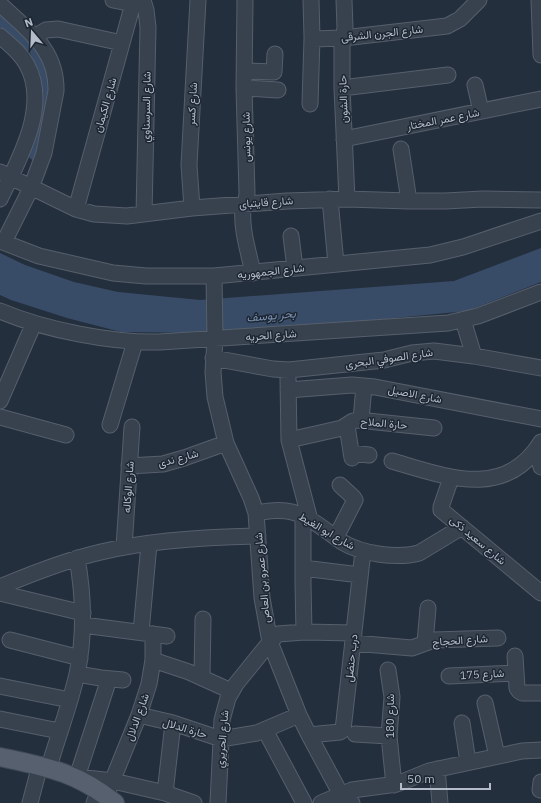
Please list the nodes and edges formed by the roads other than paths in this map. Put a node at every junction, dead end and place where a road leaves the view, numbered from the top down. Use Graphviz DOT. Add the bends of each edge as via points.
graph roads {
  1 [pos="113,0"];
  2 [pos="198,0"];
  3 [pos="244,0"];
  4 [pos="311,0"];
  5 [pos="539,0"];
  6 [pos="137,1"];
  7 [pos="346,1"];
  8 [pos="472,3"];
  9 [pos="0,4"];
  10 [pos="0,36"];
  11 [pos="34,37"];
  12 [pos="312,38"];
  13 [pos="343,38"];
  14 [pos="122,43"];
  15 [pos="275,54"];
  16 [pos="541,55"];
  17 [pos="245,71"];
  18 [pos="448,75"];
  19 [pos="476,85"];
  20 [pos="244,88"];
  21 [pos="342,88"];
  22 [pos="278,90"];
  23 [pos="541,99"];
  24 [pos="310,104"];
  25 [pos="482,111"];
  26 [pos="344,139"];
  27 [pos="401,149"];
  28 [pos="5,175"];
  29 [pos="31,188"];
  30 [pos="0,199"];
  31 [pos="330,199"];
  32 [pos="347,199"];
  33 [pos="541,200"];
  34 [pos="409,201"];
  35 [pos="244,203"];
  36 [pos="192,208"];
  37 [pos="76,209"];
  38 [pos="144,214"];
  39 [pos="541,221"];
  40 [pos="291,236"];
  41 [pos="2,241"];
  42 [pos="336,264"];
  43 [pos="295,268"];
  44 [pos="253,273"];
  45 [pos="214,282"];
  46 [pos="541,292"];
  47 [pos="1,314"];
  48 [pos="463,320"];
  49 [pos="34,323"];
  50 [pos="215,334"];
  51 [pos="135,342"];
  52 [pos="474,356"];
  53 [pos="213,358"];
  54 [pos="541,368"];
  55 [pos="289,370"];
  56 [pos="364,386"];
  57 [pos="288,390"];
  58 [pos="0,401"];
  59 [pos="0,417"];
  60 [pos="541,419"];
  61 [pos="361,420"];
  62 [pos="110,425"];
  63 [pos="347,426"];
  64 [pos="132,427"];
  65 [pos="434,428"];
  66 [pos="66,435"];
  67 [pos="289,440"];
  68 [pos="226,443"];
  69 [pos="539,445"];
  70 [pos="369,455"];
  71 [pos="392,461"];
  72 [pos="129,466"];
  73 [pos="541,467"];
  74 [pos="451,478"];
  75 [pos="340,485"];
  76 [pos="256,513"];
  77 [pos="307,518"];
  78 [pos="462,528"];
  79 [pos="258,536"];
  80 [pos="336,537"];
  81 [pos="148,544"];
  82 [pos="124,547"];
  83 [pos="363,551"];
  84 [pos="77,558"];
  85 [pos="303,568"];
  86 [pos="360,575"];
  87 [pos="0,587"];
  88 [pos="541,592"];
  89 [pos="0,593"];
  90 [pos="428,608"];
  91 [pos="83,619"];
  92 [pos="203,619"];
  93 [pos="304,632"];
  94 [pos="153,634"];
  95 [pos="353,638"];
  96 [pos="498,638"];
  97 [pos="10,640"];
  98 [pos="270,642"];
  99 [pos="425,644"];
  100 [pos="515,656"];
  101 [pos="80,658"];
  102 [pos="153,660"];
  103 [pos="388,670"];
  104 [pos="516,672"];
  105 [pos="77,674"];
  106 [pos="449,676"];
  107 [pos="202,677"];
  108 [pos="0,686"];
  109 [pos="231,691"];
  110 [pos="541,693"];
  111 [pos="70,700"];
  112 [pos="485,703"];
  113 [pos="139,715"];
  114 [pos="299,715"];
  115 [pos="0,718"];
  116 [pos="172,723"];
  117 [pos="462,723"];
  118 [pos="266,730"];
  119 [pos="59,732"];
  120 [pos="355,734"];
  121 [pos="309,735"];
  122 [pos="389,736"];
  123 [pos="221,739"];
  124 [pos="541,750"];
  125 [pos="497,756"];
  126 [pos="0,757"];
  127 [pos="468,762"];
  128 [pos="44,766"];
  129 [pos="437,769"];
  130 [pos="77,778"];
  131 [pos="394,785"];
  132 [pos="165,793"];
  133 [pos="106,795"];
  134 [pos="347,799"];
  135 [pos="30,803"];
  136 [pos="194,803"];
  137 [pos="218,803"];
  138 [pos="304,803"];
  139 [pos="321,803"];
  140 [pos="440,803"];
  1 -- 6 [label="street"];
  2 -- 36 [label="street, شارع كسر" via="189,165"];
  3 -- 17 [label="street, شارع يونس"];
  4 -- 12 [label="street"];
  5 -- 16 [label="street"];
  6 -- 14 [label="street, شارع الكيمان"];
  6 -- 38 [label="street, شارع السرسناوي" via="146,10 148,27"];
  7 -- 13 [label="street, حارة الشون"];
  8 -- 13 [label="street, شارع الجرن الشرقى" via="460,19 447,26"];
  9 -- 11 [label="street"];
  10 -- 28 [label="street" via="27,64 35,93 32,125 24,146"];
  11 -- 14 [label="street" via="46,30 58,29"];
  11 -- 29 [label="street" via="52,61 56,91 46,143"];
  12 -- 13 [label="street, شارع الجرن الشرقى"];
  12 -- 24 [label="street"];
  13 -- 21 [label="street, حارة الشون"];
  14 -- 37 [label="street, شارع الكيمان"];
  15 -- 17 [label="street" via="274,72"];
  17 -- 20 [label="street, شارع يونس"];
  18 -- 21 [label="street"];
  19 -- 25 [label="street"];
  20 -- 22 [label="street"];
  20 -- 35 [label="street, شارع يونس" via="247,194"];
  21 -- 26 [label="street, حارة الشون"];
  23 -- 25 [label="street, شارع عمر المختار"];
  25 -- 26 [label="street, شارع عمر المختار"];
  26 -- 32 [label="street, حارة الشون"];
  27 -- 34 [label="street"];
  28 -- 29 [label="street, شارع قايتباى"];
  28 -- 30 [label="street"];
  29 -- 37 [label="street, شارع قايتباى"];
  29 -- 41 [label="street"];
  31 -- 32 [label="street, شارع قايتباى"];
  31 -- 35 [label="street, شارع قايتباى"];
  31 -- 42 [label="street"];
  32 -- 34 [label="street, شارع قايتباى"];
  33 -- 34 [label="street, شارع قايتباى"];
  35 -- 36 [label="street, شارع قايتباى"];
  35 -- 44 [label="street, شارع يونس" via="244,227"];
  36 -- 38 [label="street, شارع قايتباى"];
  37 -- 38 [label="street, شارع قايتباى" via="111,216"];
  39 -- 42 [label="street, شارع الجمهوريه" via="441,253"];
  40 -- 43 [label="street"];
  41 -- 45 [label="street, شارع الجمهوريه" via="39,256 113,273"];
  42 -- 43 [label="street, شارع الجمهوريه"];
  43 -- 44 [label="street, شارع الجمهوريه"];
  44 -- 45 [label="street, شارع الجمهوريه"];
  45 -- 50 [label="street, شارع عمرو بن العاص"];
  46 -- 48 [label="street, شارع الحريه"];
  47 -- 49 [label="street, شارع الحريه"];
  48 -- 50 [label="street, شارع الحريه" via="433,324"];
  48 -- 52 [label="street"];
  49 -- 51 [label="street, شارع الحريه"];
  49 -- 58 [label="street"];
  50 -- 51 [label="street, شارع الحريه" via="160,342"];
  50 -- 53 [label="street, شارع عمرو بن العاص"];
  51 -- 62 [label="street"];
  52 -- 54 [label="street, شارع الصوفي البحرى"];
  52 -- 55 [label="street, شارع الصوفي البحرى" via="423,351 384,360"];
  53 -- 55 [label="street, شارع الصوفي البحرى"];
  53 -- 68 [label="street, شارع عمرو بن العاص" via="215,397"];
  55 -- 57 [label="street"];
  56 -- 57 [label="street, شارع الاصيل"];
  56 -- 60 [label="street, شارع الاصيل" via="386,388"];
  56 -- 61 [label="street"];
  57 -- 67 [label="street"];
  59 -- 66 [label="street"];
  61 -- 63 [label="street, حارة الملاح"];
  61 -- 65 [label="street, حارة الملاح"];
  63 -- 67 [label="street, حارة الملاح"];
  63 -- 70 [label="street" via="351,456"];
  64 -- 72 [label="street, شارع الوكاله"];
  67 -- 77 [label="street"];
  68 -- 72 [label="street, شارع ندى" via="163,464"];
  68 -- 76 [label="street, شارع عمرو بن العاص"];
  69 -- 73 [label="street"];
  69 -- 74 [label="street" via="519,466 496,477 466,480"];
  71 -- 74 [label="street"];
  72 -- 82 [label="street, شارع الوكاله"];
  74 -- 78 [label="street, شارع سعيد ذكى" via="441,509"];
  75 -- 80 [label="street" via="355,500"];
  76 -- 77 [label="street, شارع ابو الغيط" via="280,510"];
  76 -- 79 [label="street, شارع عمرو بن العاص"];
  77 -- 80 [label="street, شارع ابو الغيط"];
  77 -- 85 [label="street"];
  78 -- 83 [label="street, شارع ابو الغيط" via="426,550 411,555"];
  78 -- 88 [label="street, شارع سعيد ذكى"];
  79 -- 81 [label="street"];
  79 -- 98 [label="street, شارع عمرو بن العاص" via="262,598"];
  80 -- 83 [label="street, شارع ابو الغيط" via="349,546"];
  81 -- 82 [label="street"];
  81 -- 94 [label="street, شارع الدلال"];
  82 -- 84 [label="street"];
  83 -- 86 [label="street, درب حنضل"];
  84 -- 87 [label="street"];
  84 -- 91 [label="street" via="83,595"];
  85 -- 86 [label="street"];
  85 -- 93 [label="street"];
  86 -- 95 [label="street, درب حنضل"];
  89 -- 91 [label="street"];
  90 -- 99 [label="street"];
  91 -- 94 [label="street"];
  91 -- 101 [label="street"];
  92 -- 107 [label="street"];
  93 -- 95 [label="street, شارع الحجاج"];
  93 -- 98 [label="street, شارع الحجاج" via="278,634"];
  94 -- 102 [label="street, شارع الدلال"];
  95 -- 99 [label="street, شارع الحجاج" via="412,648"];
  95 -- 121 [label="street, درب حنضل" via="343,730"];
  96 -- 99 [label="street, شارع الحجاج" via="434,640"];
  97 -- 101 [label="street"];
  98 -- 109 [label="street, شارع الحريري"];
  98 -- 114 [label="street, شارع عمرو بن العاص"];
  100 -- 104 [label="street"];
  101 -- 105 [label="street"];
  102 -- 107 [label="street"];
  102 -- 113 [label="street, شارع الدلال" via="149,684"];
  103 -- 122 [label="street, شارع 180" via="392,703"];
  104 -- 106 [label="street, شارع 175"];
  104 -- 110 [label="street" via="519,691"];
  105 -- 111 [label="street"];
  105 -- 130 [label="street" via="116,679"];
  107 -- 109 [label="street"];
  108 -- 111 [label="street"];
  109 -- 123 [label="street, شارع الحريري" via="224,712"];
  111 -- 119 [label="street"];
  112 -- 125 [label="street"];
  113 -- 116 [label="street, حارة الدلال"];
  113 -- 133 [label="street, شارع الدلال"];
  114 -- 118 [label="street, حارة الدلال"];
  114 -- 121 [label="street, شارع عمرو بن العاص"];
  115 -- 119 [label="street"];
  116 -- 123 [label="street, حارة الدلال"];
  116 -- 132 [label="street"];
  117 -- 127 [label="street"];
  118 -- 123 [label="street, حارة الدلال"];
  118 -- 138 [label="street"];
  119 -- 128 [label="street"];
  120 -- 122 [label="street"];
  121 -- 134 [label="street, شارع عمرو بن العاص"];
  122 -- 131 [label="street, شارع 180"];
  123 -- 137 [label="street, شارع الحريري"];
  124 -- 125 [label="street"];
  125 -- 127 [label="street"];
  126 -- 128 [label="main road"];
  127 -- 129 [label="street"];
  128 -- 130 [label="main road"];
  128 -- 135 [label="street"];
  129 -- 131 [label="street"];
  129 -- 140 [label="street"];
  130 -- 133 [label="main road"];
  131 -- 134 [label="street" via="364,788"];
  132 -- 133 [label="street"];
  132 -- 136 [label="street"];
  134 -- 139 [label="street"];
}
